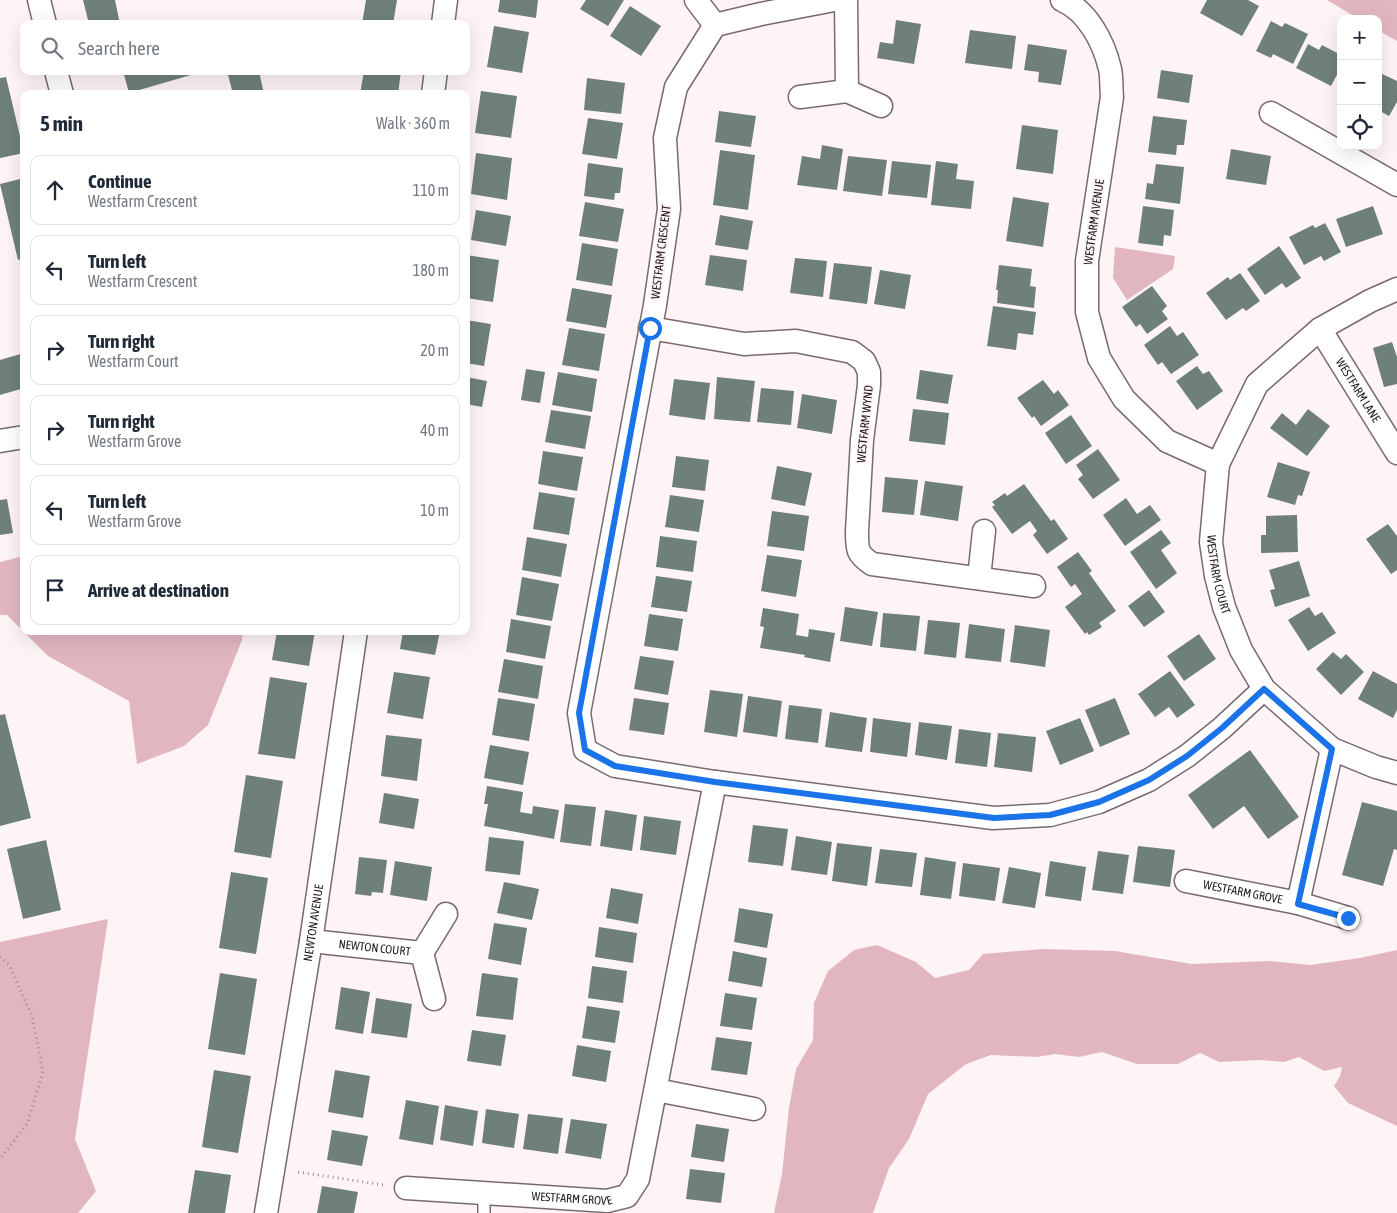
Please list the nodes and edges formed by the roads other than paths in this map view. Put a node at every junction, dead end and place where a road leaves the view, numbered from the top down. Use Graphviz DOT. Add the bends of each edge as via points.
graph roads {
  1 [pos="39,0"];
  2 [pos="446,0"];
  3 [pos="696,0"];
  4 [pos="834,0"];
  5 [pos="846,0"];
  6 [pos="1062,0"];
  7 [pos="44,20"];
  8 [pos="444,20"];
  9 [pos="715,25"];
  10 [pos="57,75"];
  11 [pos="435,75"];
  12 [pos="61,90"];
  13 [pos="434,90"];
  14 [pos="847,91"];
  15 [pos="800,96"];
  16 [pos="881,106"];
  17 [pos="1271,113"];
  18 [pos="1397,185"];
  19 [pos="1397,288"];
  20 [pos="650,328"];
  21 [pos="1320,329"];
  22 [pos="20,437"];
  23 [pos="0,441"];
  24 [pos="1397,453"];
  25 [pos="1218,464"];
  26 [pos="984,530"];
  27 [pos="978,578"];
  28 [pos="1034,586"];
  29 [pos="355,635"];
  30 [pos="1264,689"];
  31 [pos="1332,749"];
  32 [pos="1397,773"];
  33 [pos="715,782"];
  34 [pos="1186,881"];
  35 [pos="1298,904"];
  36 [pos="446,914"];
  37 [pos="1348,918"];
  38 [pos="311,941"];
  39 [pos="422,953"];
  40 [pos="434,999"];
  41 [pos="656,1090"];
  42 [pos="754,1109"];
  43 [pos="406,1188"];
  44 [pos="484,1203"];
  45 [pos="266,1213"];
  1 -- 7 [label="street"];
  2 -- 8 [label="street"];
  3 -- 9 [label="street"];
  4 -- 9 [label="street"];
  5 -- 14 [label="street"];
  6 -- 25 [label="street, WESTFARM AVENUE" via="1088,20 1102,44 1110,70 1112,97 1087,261 1087,312 1099,358 1124,399 1167,441"];
  9 -- 20 [label="street, WESTFARM CRESCENT" via="676,87 665,138 669,209"];
  10 -- 12 [label="street"];
  11 -- 13 [label="street"];
  14 -- 15 [label="street"];
  14 -- 16 [label="street"];
  17 -- 18 [label="street"];
  19 -- 21 [label="street, WESTFARM COURT"];
  20 -- 27 [label="street, WESTFARM WYND" via="744,344 796,341 852,352 864,360 869,372 869,386 862,440 858,523 857,546 861,557 872,564"];
  20 -- 33 [label="street, WESTFARM CRESCENT" via="579,713 585,750 615,766"];
  21 -- 24 [label="street, WESTFARM LANE"];
  21 -- 25 [label="street, WESTFARM COURT" via="1257,384"];
  22 -- 23 [label="street"];
  25 -- 30 [label="street, WESTFARM COURT" via="1211,542 1216,576 1241,650"];
  26 -- 27 [label="street"];
  27 -- 28 [label="street, WESTFARM WYND"];
  29 -- 38 [label="street, NEWTON AVENUE"];
  30 -- 31 [label="street, WESTFARM COURT"];
  30 -- 33 [label="street, WESTFARM CRESCENT" via="1187,756 1149,780 1099,802 1050,815 994,818"];
  31 -- 32 [label="street, WESTFARM COURT"];
  31 -- 35 [label="street, WESTFARM GROVE"];
  33 -- 41 [label="street, WESTFARM GROVE"];
  34 -- 35 [label="street, WESTFARM GROVE"];
  35 -- 37 [label="street, WESTFARM GROVE"];
  36 -- 39 [label="street, NEWTON COURT"];
  38 -- 39 [label="street, NEWTON COURT"];
  38 -- 45 [label="street, NEWTON AVENUE"];
  39 -- 40 [label="street"];
  41 -- 42 [label="street"];
  41 -- 44 [label="street, WESTFARM GROVE" via="638,1179 627,1196 607,1201"];
  43 -- 44 [label="street, WESTFARM GROVE"];
}
